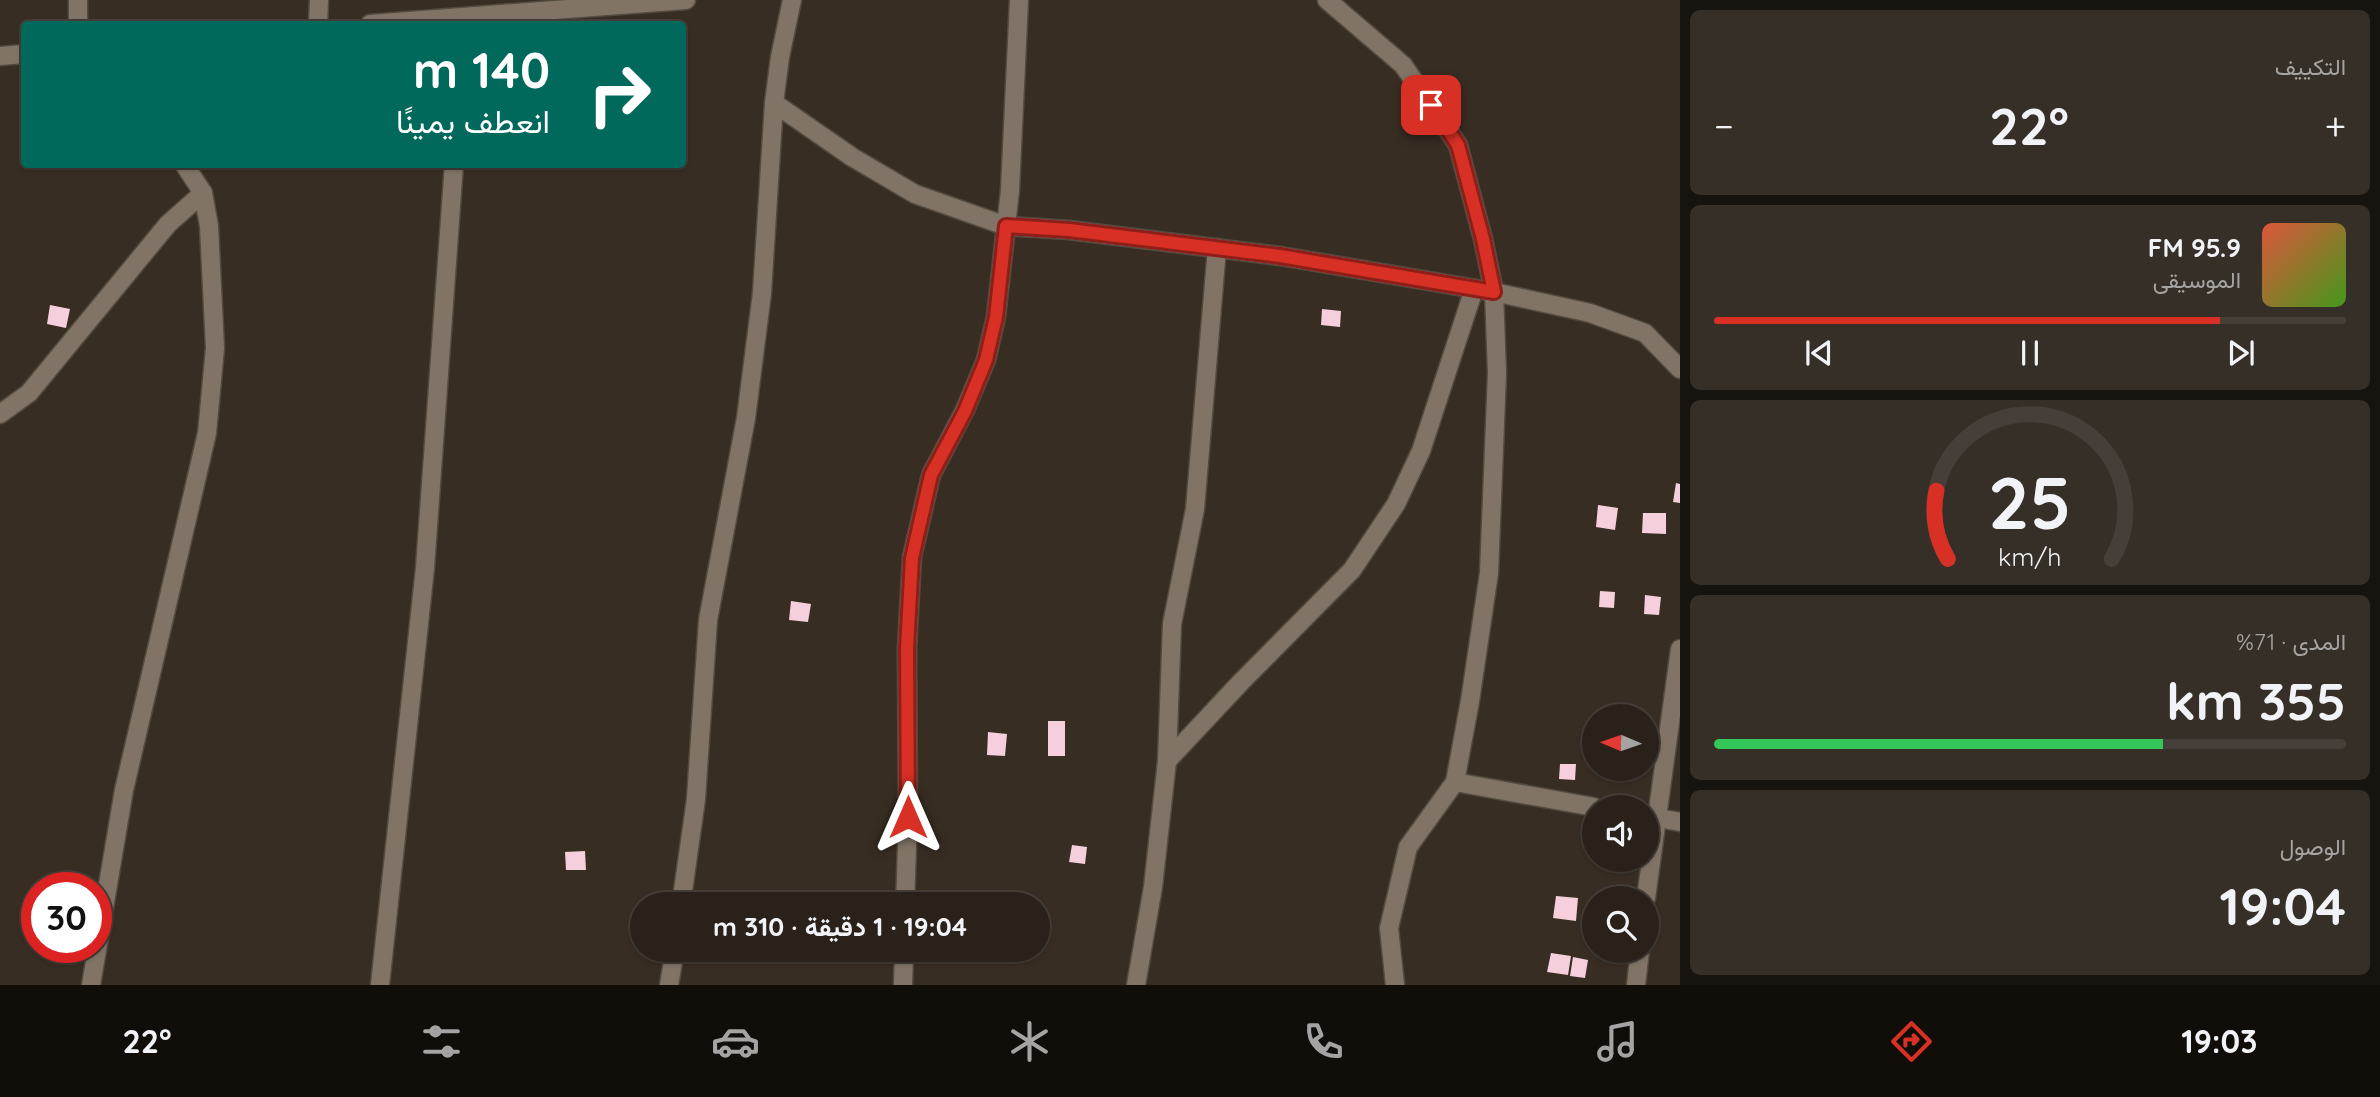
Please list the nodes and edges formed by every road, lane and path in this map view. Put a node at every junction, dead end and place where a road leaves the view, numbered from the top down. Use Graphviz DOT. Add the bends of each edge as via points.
graph roads {
  1 [pos="78,0"];
  2 [pos="319,0"];
  3 [pos="686,0"];
  4 [pos="792,0"];
  5 [pos="1019,0"];
  6 [pos="1327,0"];
  7 [pos="534,6"];
  8 [pos="78,21"];
  9 [pos="318,21"];
  10 [pos="465,21"];
  11 [pos="21,54"];
  12 [pos="0,56"];
  13 [pos="774,103"];
  14 [pos="187,168"];
  15 [pos="454,168"];
  16 [pos="203,193"];
  17 [pos="1006,226"];
  18 [pos="1217,248"];
  19 [pos="1474,289"];
  20 [pos="1494,292"];
  21 [pos="1680,369"];
  22 [pos="0,414"];
  23 [pos="1680,649"];
  24 [pos="1167,761"];
  25 [pos="1455,782"];
  26 [pos="1655,795"];
  27 [pos="1582,805"];
  28 [pos="1659,818"];
  29 [pos="1680,822"];
  30 [pos="683,892"];
  31 [pos="905,892"];
  32 [pos="673,962"];
  33 [pos="904,962"];
  34 [pos="1639,963"];
  35 [pos="91,985"];
  36 [pos="380,985"];
  37 [pos="669,985"];
  38 [pos="903,985"];
  39 [pos="1136,985"];
  40 [pos="1395,985"];
  41 [pos="1636,985"];
  1 -- 8 [label="street"];
  2 -- 9 [label="street"];
  3 -- 7 [label="street"];
  4 -- 13 [label="street"];
  5 -- 17 [label="street"];
  6 -- 20 [label="street" via="1404,65 1458,145"];
  7 -- 10 [label="street"];
  11 -- 12 [label="street"];
  13 -- 17 [label="street" via="915,194"];
  13 -- 30 [label="street" via="762,293 746,418 708,620 696,799"];
  14 -- 16 [label="street"];
  15 -- 36 [label="street" via="425,568"];
  16 -- 22 [label="street" via="159,235 29,393"];
  16 -- 35 [label="street" via="215,348 207,433 124,790"];
  17 -- 18 [label="street"];
  17 -- 31 [label="street" via="996,317 986,360 931,475 912,558"];
  18 -- 19 [label="street"];
  18 -- 24 [label="street" via="1195,509 1172,624"];
  19 -- 20 [label="street"];
  19 -- 24 [label="street" via="1421,451 1396,504 1352,570"];
  20 -- 21 [label="street" via="1590,313 1646,333"];
  20 -- 25 [label="street" via="1497,373 1489,573"];
  23 -- 26 [label="street"];
  24 -- 39 [label="street"];
  25 -- 27 [label="street"];
  25 -- 40 [label="street" via="1408,847 1389,928"];
  28 -- 29 [label="street"];
  32 -- 37 [label="street"];
  33 -- 38 [label="street"];
  34 -- 41 [label="street"];
}
